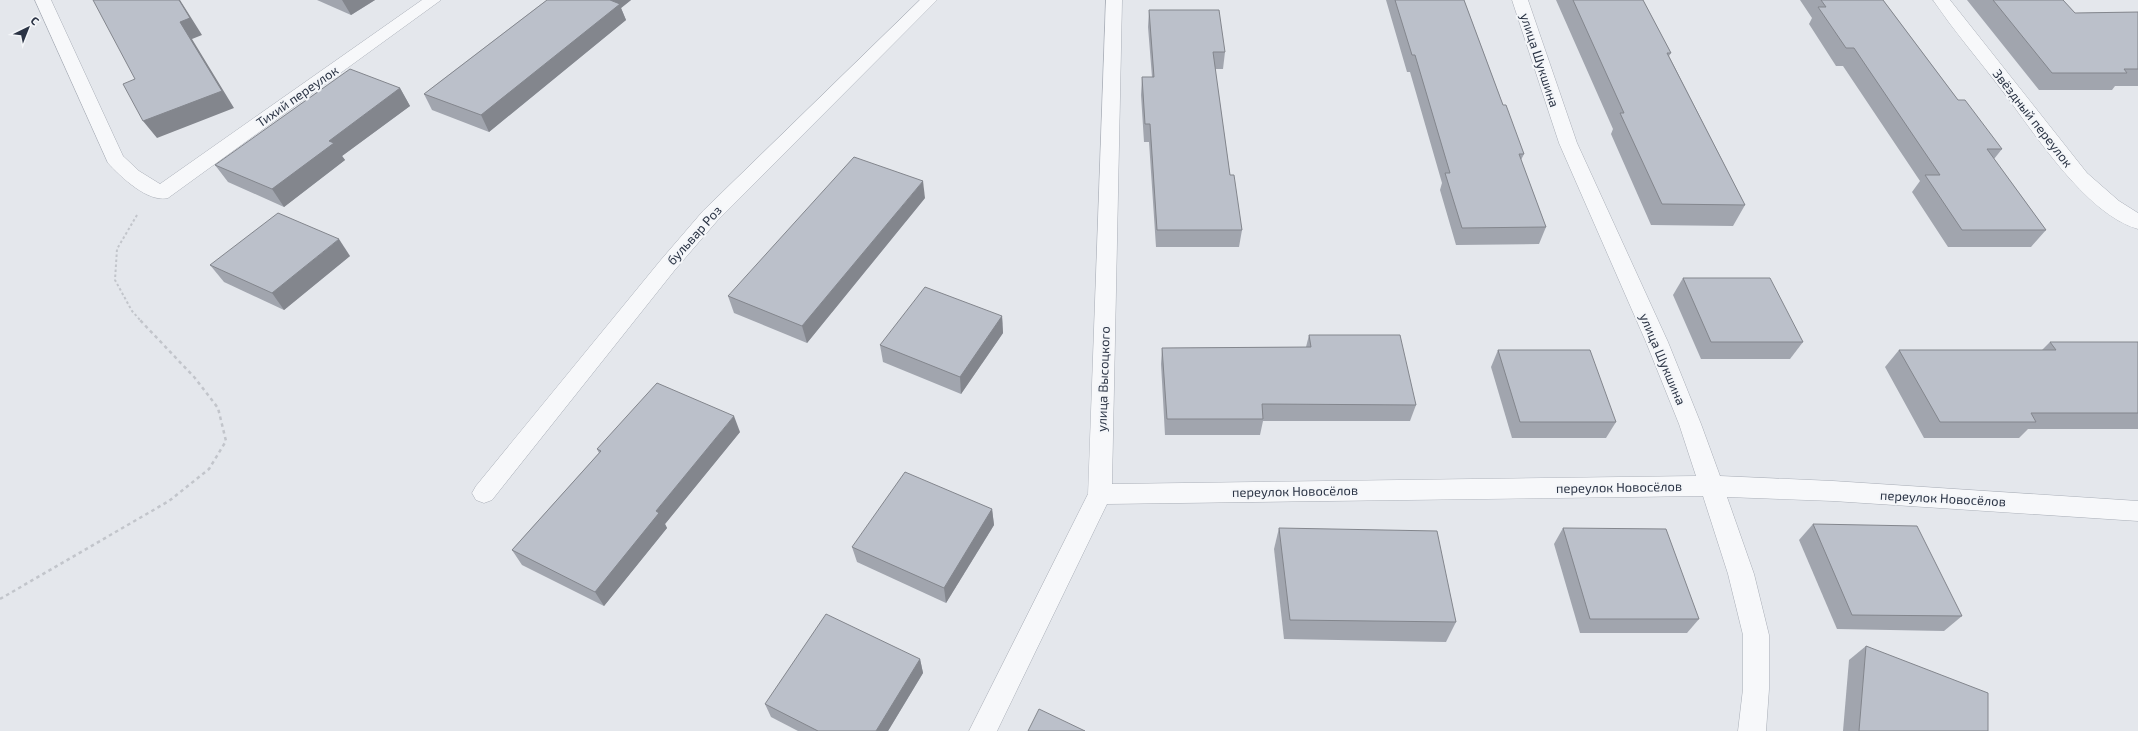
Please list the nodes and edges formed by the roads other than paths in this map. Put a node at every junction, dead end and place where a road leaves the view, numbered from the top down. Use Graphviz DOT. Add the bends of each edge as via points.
graph roads {
  1 [pos="43,0"];
  2 [pos="433,0"];
  3 [pos="929,0"];
  4 [pos="1114,0"];
  5 [pos="1520,0"];
  6 [pos="1940,0"];
  7 [pos="2138,222"];
  8 [pos="1712,486"];
  9 [pos="484,493"];
  10 [pos="1100,494"];
  11 [pos="2138,511"];
  12 [pos="983,731"];
  13 [pos="1752,731"];
  1 -- 2 [label="street, Тихий переулок" via="115,159 132,176 161,193"];
  3 -- 9 [label="street, бульвар Роз" via="710,216"];
  4 -- 10 [label="street, улица Высоцкого"];
  5 -- 8 [label="street, улица Шукшина" via="1568,143 1660,349"];
  6 -- 7 [label="street, Звёздный переулок" via="2080,178 2112,206"];
  8 -- 10 [label="street, переулок Новосёлов"];
  8 -- 11 [label="street, переулок Новосёлов" via="1833,491"];
  8 -- 13 [label="street, улица Шукшина" via="1741,574 1756,635 1756,688"];
  10 -- 12 [label="street, улица Высоцкого"];
}
